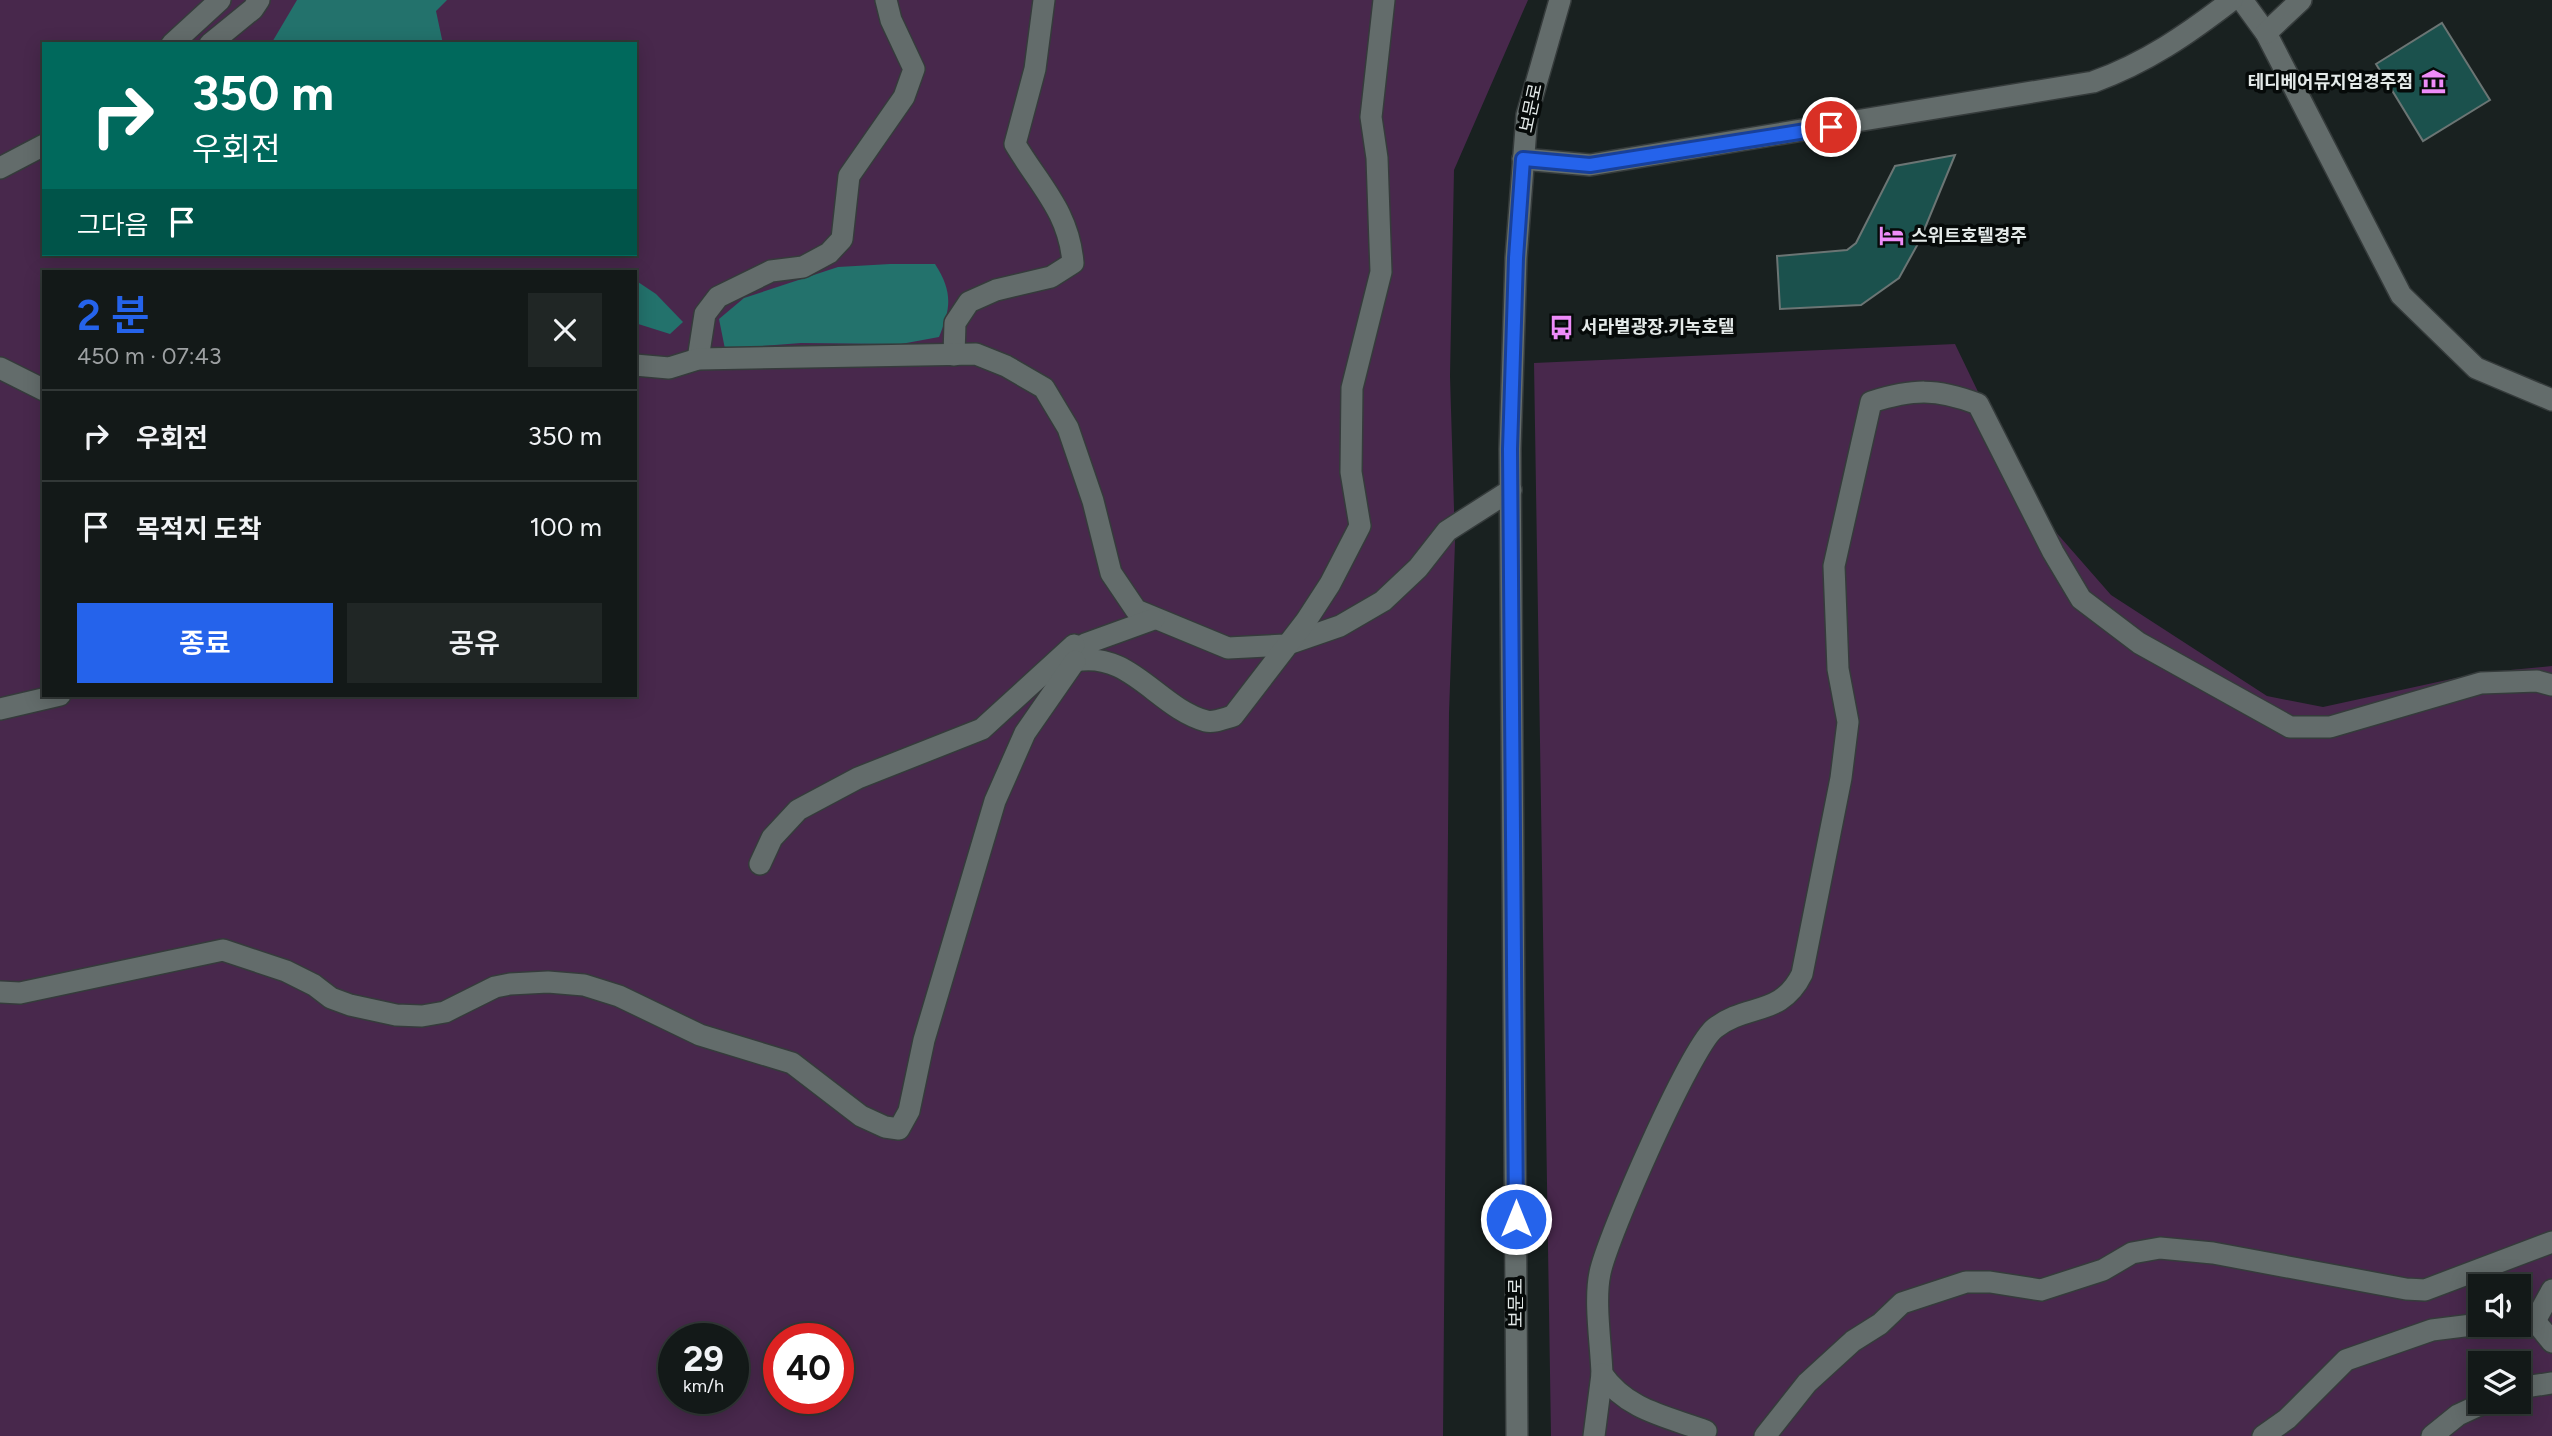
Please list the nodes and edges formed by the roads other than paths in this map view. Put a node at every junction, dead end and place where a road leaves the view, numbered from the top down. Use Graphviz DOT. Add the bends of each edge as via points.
graph roads {
  1 [pos="220,0"];
  2 [pos="259,0"];
  3 [pos="886,0"];
  4 [pos="1044,0"];
  5 [pos="1384,0"];
  6 [pos="1560,0"];
  7 [pos="2232,0"];
  8 [pos="2242,0"];
  9 [pos="2301,0"];
  10 [pos="2266,33"];
  11 [pos="174,42"];
  12 [pos="212,42"];
  13 [pos="42,146"];
  14 [pos="1523,159"];
  15 [pos="0,168"];
  16 [pos="954,355"];
  17 [pos="698,359"];
  18 [pos="637,365"];
  19 [pos="0,368"];
  20 [pos="42,389"];
  21 [pos="2552,400"];
  22 [pos="1511,490"];
  23 [pos="1145,615"];
  24 [pos="1285,645"];
  25 [pos="1075,661"];
  26 [pos="2552,685"];
  27 [pos="51,697"];
  28 [pos="0,709"];
  29 [pos="760,864"];
  30 [pos="0,992"];
  31 [pos="2552,1242"];
  32 [pos="2552,1290"];
  33 [pos="2531,1316"];
  34 [pos="2531,1324"];
  35 [pos="2468,1326"];
  36 [pos="2552,1342"];
  37 [pos="1602,1374"];
  38 [pos="2552,1383"];
  39 [pos="2531,1386"];
  40 [pos="2468,1410"];
  41 [pos="1706,1431"];
  42 [pos="1517,1436"];
  43 [pos="1594,1436"];
  44 [pos="1765,1436"];
  45 [pos="2263,1436"];
  46 [pos="2432,1436"];
  1 -- 11 [label="street"];
  2 -- 12 [label="street"];
  3 -- 17 [label="street" via="914,69 904,97 849,176 842,239 829,253 803,267 771,271 718,298 705,314"];
  4 -- 16 [label="street" via="1035,69 1015,144 1056,205 1071,237 1073,264 1051,277 996,290 969,302 955,323"];
  5 -- 24 [label="street" via="1371,117 1381,272 1352,388 1351,472 1360,526 1330,584"];
  6 -- 14 [label="street, 보문로" via="1527,115"];
  7 -- 14 [label="street" via="2171,46 2093,82 1590,165"];
  8 -- 10 [label="street"];
  9 -- 10 [label="street"];
  10 -- 21 [label="street" via="2402,295 2476,368"];
  13 -- 15 [label="street"];
  14 -- 22 [label="street, 보문로"];
  16 -- 17 [label="street"];
  16 -- 23 [label="street" via="976,354 1044,388 1068,428 1111,573"];
  17 -- 18 [label="street" via="668,368"];
  19 -- 20 [label="street"];
  22 -- 24 [label="street" via="1447,531 1418,568 1383,601 1340,626"];
  22 -- 42 [label="street, 보문로"];
  23 -- 24 [label="street" via="1228,649"];
  23 -- 25 [label="street" via="1085,644"];
  23 -- 29 [label="street" via="1086,633 982,729 858,778 798,810 772,838"];
  24 -- 25 [label="street" via="1233,716 1208,722 1113,663 1093,657"];
  25 -- 30 [label="street" via="1025,733 995,801 924,1040 909,1111 899,1129 861,1116 792,1063 700,1035 619,996 584,985 510,984 446,1012 396,1015 340,1002 286,971 223,950 20,993"];
  26 -- 37 [label="street" via="2537,681 2482,683 2330,727 2290,727 2139,643 2081,598 1978,404 1939,391 1904,392 1871,402 1834,566 1838,669 1848,722 1802,974 1778,1003 1714,1028 1701,1043 1665,1114 1599,1275"];
  27 -- 28 [label="street"];
  31 -- 44 [label="street" via="2425,1290 2213,1252 2160,1248 2132,1253 2103,1270 2041,1290 1966,1282 1902,1303 1807,1383"];
  32 -- 33 [label="street"];
  34 -- 36 [label="street"];
  35 -- 45 [label="street" via="2432,1330 2346,1360 2287,1419"];
  37 -- 41 [label="street" via="1616,1394 1632,1404"];
  37 -- 43 [label="street"];
  38 -- 39 [label="street"];
  40 -- 46 [label="street"];
}
